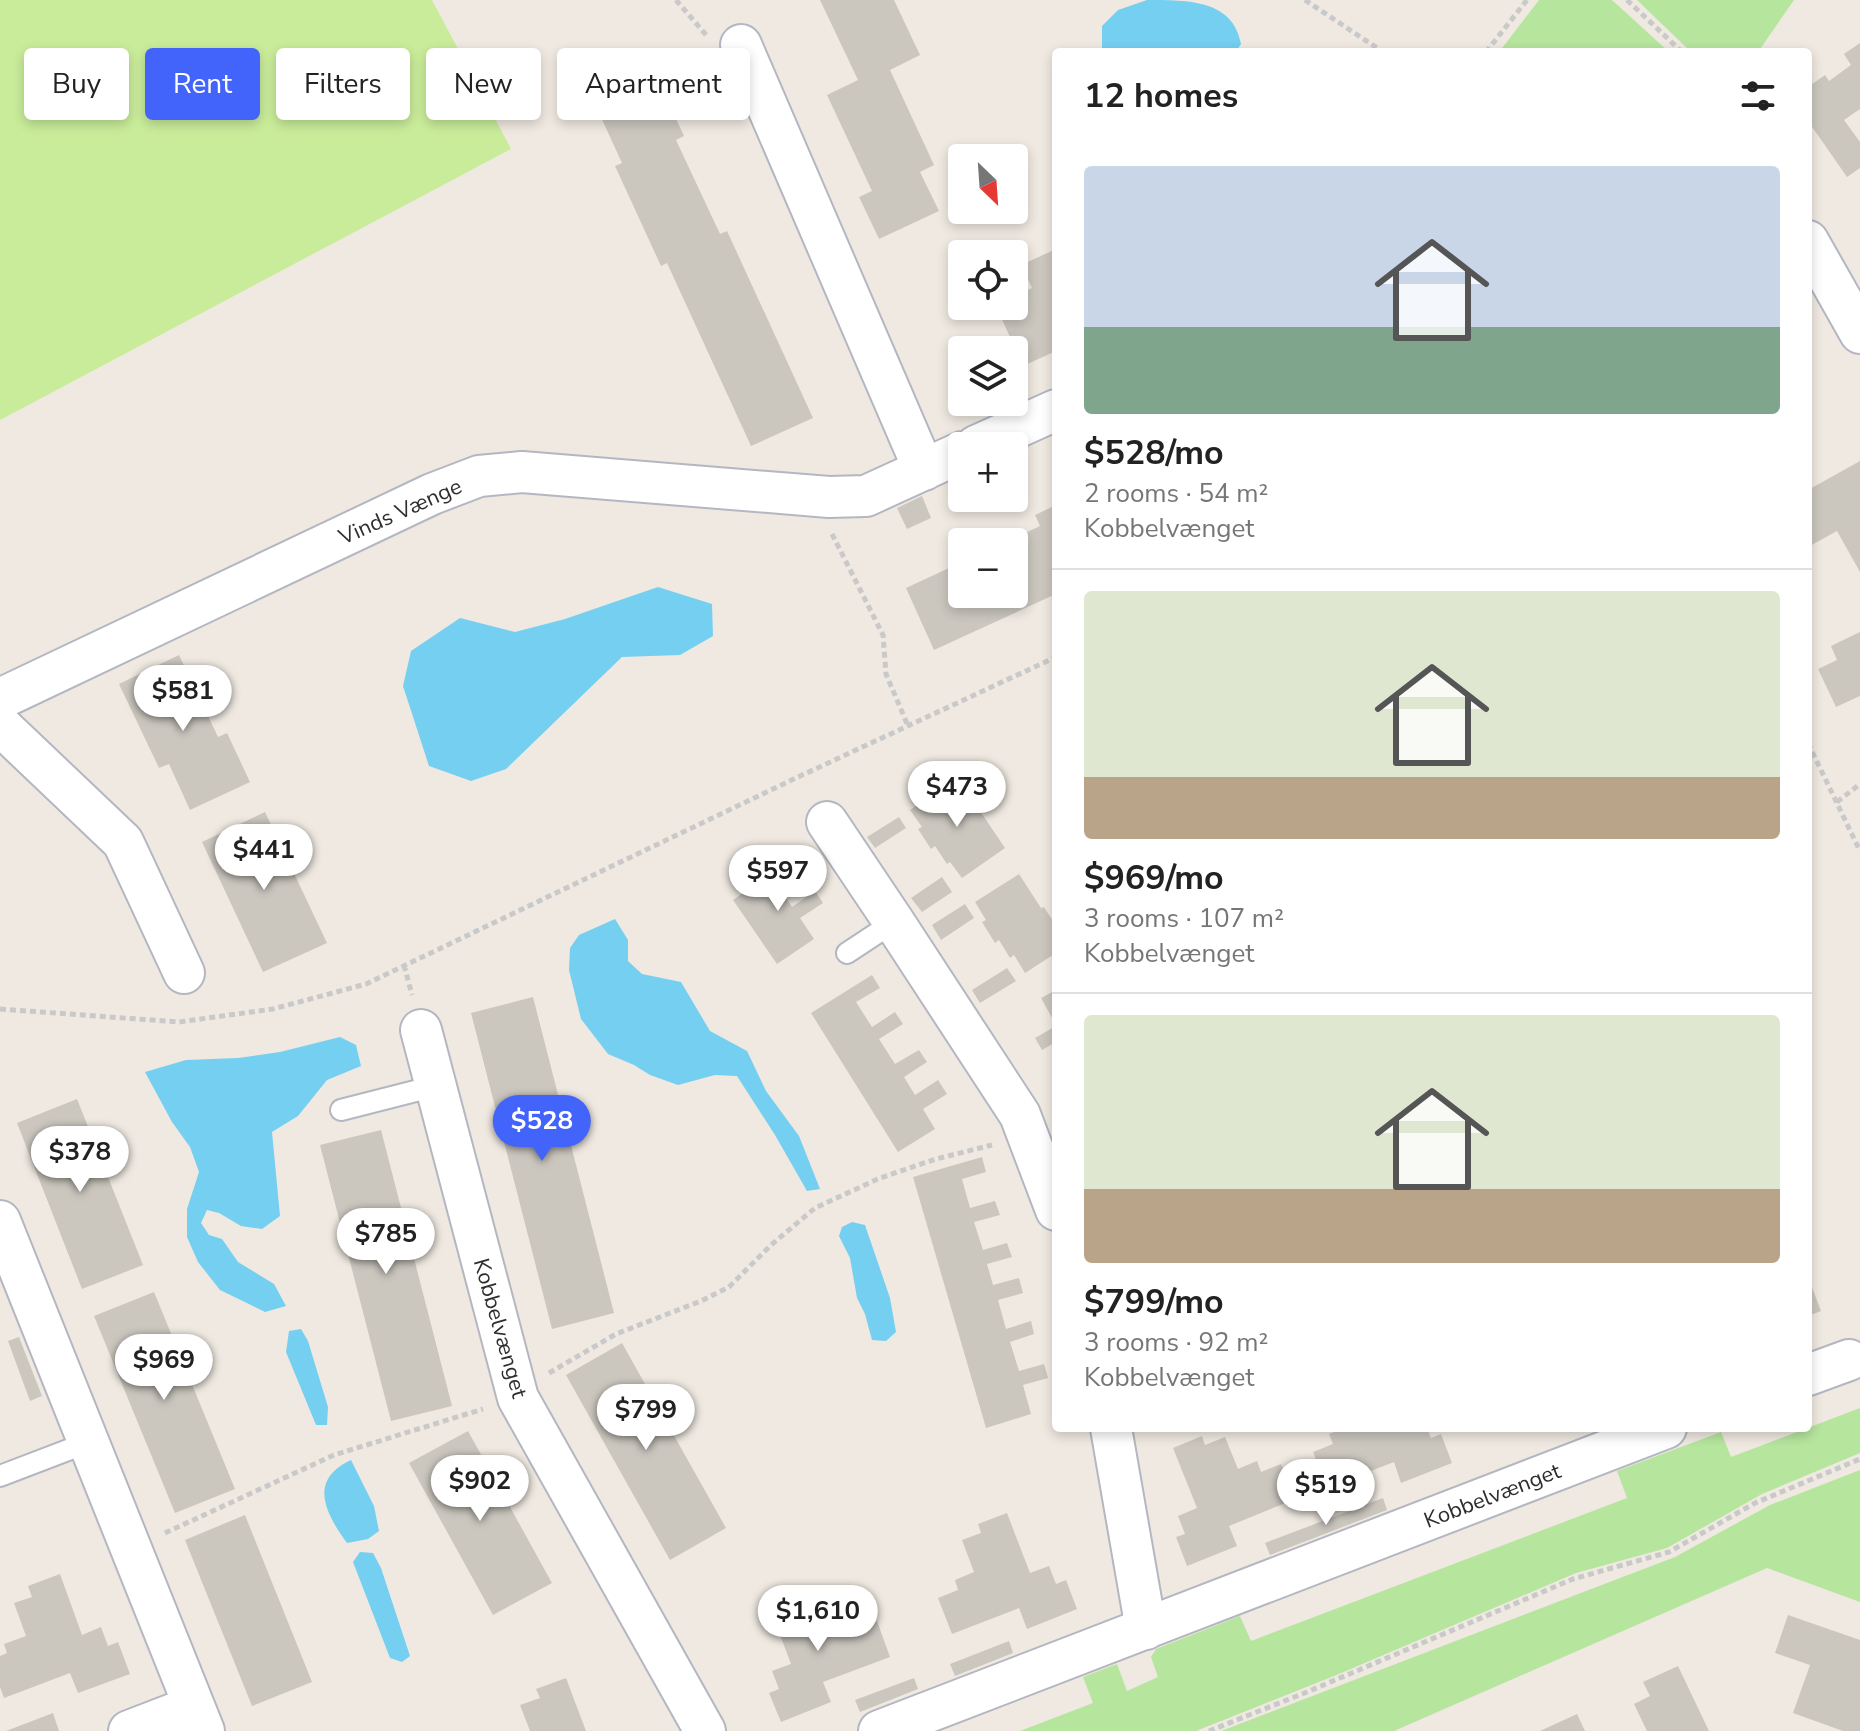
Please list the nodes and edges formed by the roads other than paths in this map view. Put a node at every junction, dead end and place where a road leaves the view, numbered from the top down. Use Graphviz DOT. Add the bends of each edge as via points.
graph roads {
  1 [pos="741,45"];
  2 [pos="1812,248"];
  3 [pos="1860,333"];
  4 [pos="1052,412"];
  5 [pos="1007,432"];
  6 [pos="948,459"];
  7 [pos="924,470"];
  8 [pos="0,699"];
  9 [pos="0,725"];
  10 [pos="827,822"];
  11 [pos="894,922"];
  12 [pos="847,953"];
  13 [pos="184,973"];
  14 [pos="421,1030"];
  15 [pos="435,1086"];
  16 [pos="341,1110"];
  17 [pos="1052,1199"];
  18 [pos="0,1221"];
  19 [pos="1849,1360"];
  20 [pos="1812,1374"];
  21 [pos="1112,1432"];
  22 [pos="1653,1432"];
  23 [pos="89,1442"];
  24 [pos="0,1476"];
  25 [pos="1146,1629"];
  26 [pos="199,1719"];
  27 [pos="129,1731"];
  28 [pos="705,1731"];
  29 [pos="879,1731"];
  1 -- 7 [label="street"];
  2 -- 3 [label="street"];
  4 -- 5 [label="street"];
  6 -- 7 [label="street, Vinds Vænge"];
  7 -- 8 [label="street, Vinds Vænge" via="866,496 829,497 522,472 479,476"];
  9 -- 13 [label="street" via="123,842"];
  10 -- 11 [label="street"];
  11 -- 12 [label="lane"];
  11 -- 17 [label="street" via="1020,1115"];
  14 -- 15 [label="street, Kobbelvænget"];
  15 -- 16 [label="lane"];
  15 -- 28 [label="street, Kobbelvænget" via="518,1395"];
  18 -- 23 [label="street"];
  19 -- 20 [label="street"];
  21 -- 25 [label="street"];
  22 -- 25 [label="street, Kobbelvænget"];
  23 -- 24 [label="lane"];
  23 -- 26 [label="street"];
  25 -- 29 [label="street, Kobbelvænget"];
  26 -- 27 [label="street"];
}
